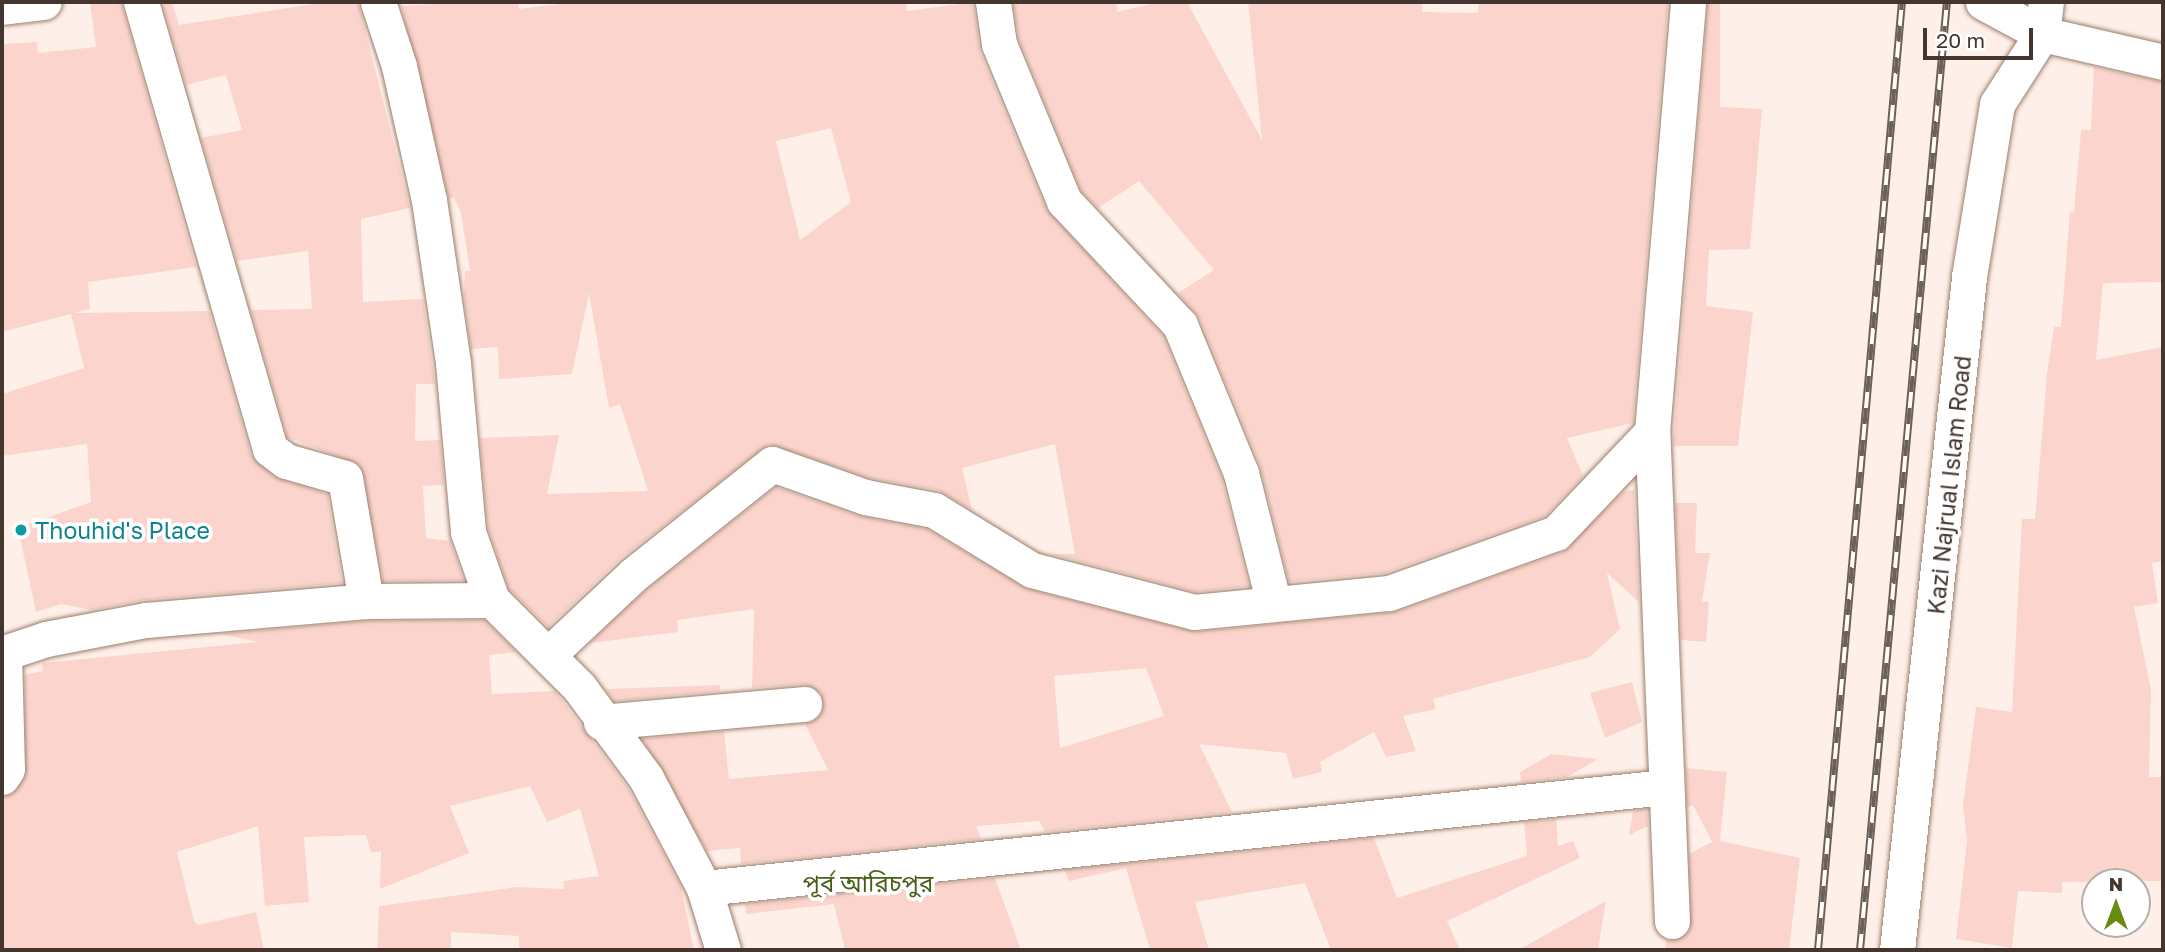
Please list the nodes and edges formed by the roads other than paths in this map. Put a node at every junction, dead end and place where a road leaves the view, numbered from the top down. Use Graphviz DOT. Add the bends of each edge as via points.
graph roads {
  1 [pos="44,2"];
  2 [pos="141,2"];
  3 [pos="378,2"];
  4 [pos="993,2"];
  5 [pos="1688,2"];
  6 [pos="1983,2"];
  7 [pos="2,7"];
  8 [pos="2044,18"];
  9 [pos="2163,62"];
  10 [pos="1652,432"];
  11 [pos="492,600"];
  12 [pos="366,601"];
  13 [pos="1274,604"];
  14 [pos="549,654"];
  15 [pos="804,704"];
  16 [pos="601,722"];
  17 [pos="2,777"];
  18 [pos="1665,787"];
  19 [pos="704,888"];
  20 [pos="1672,921"];
  21 [pos="723,950"];
  22 [pos="1897,950"];
  1 -- 7 [label="street"];
  2 -- 12 [label="street" via="270,449 286,461 345,478"];
  3 -- 11 [label="street" via="399,66 429,200 453,363 468,532"];
  4 -- 13 [label="street" via="999,44 1065,201 1180,325 1241,474"];
  5 -- 10 [label="street"];
  6 -- 8 [label="street"];
  8 -- 9 [label="street"];
  8 -- 22 [label="street, Kazi Najrual Islam Road" via="1997,104 1969,277"];
  10 -- 13 [label="street" via="1556,533 1389,593"];
  10 -- 18 [label="street"];
  11 -- 12 [label="street"];
  11 -- 14 [label="street"];
  12 -- 17 [label="street" via="146,620 46,639 4,653 7,769"];
  13 -- 14 [label="street" via="1194,612 1031,570 934,510 865,496 772,464 633,575"];
  14 -- 16 [label="street"];
  15 -- 16 [label="street"];
  16 -- 19 [label="street" via="646,778"];
  18 -- 19 [label="street"];
  18 -- 20 [label="street"];
  19 -- 21 [label="street"];
}
